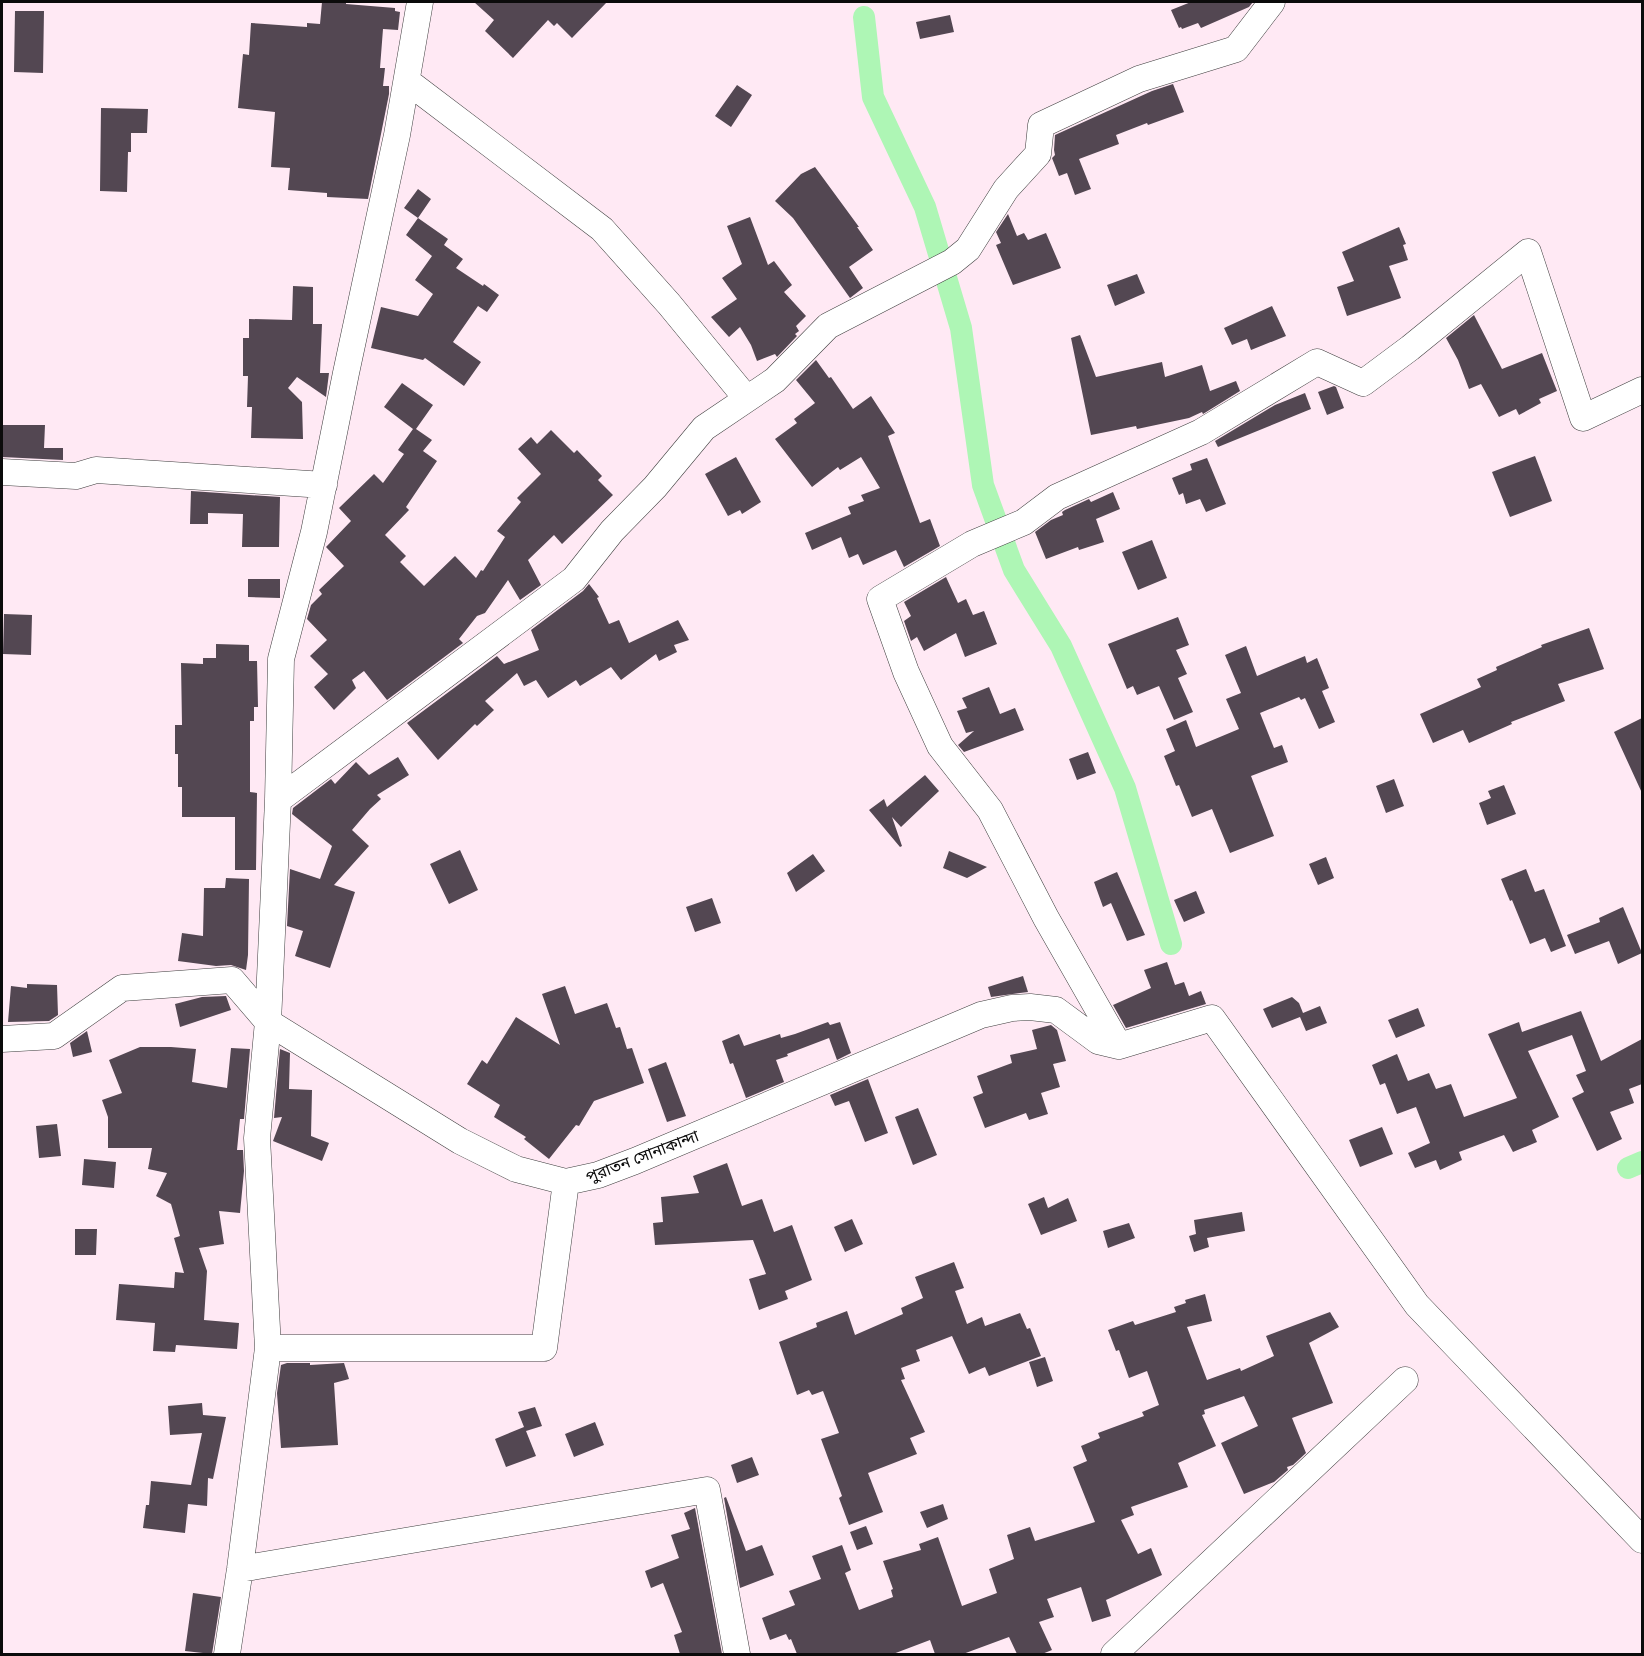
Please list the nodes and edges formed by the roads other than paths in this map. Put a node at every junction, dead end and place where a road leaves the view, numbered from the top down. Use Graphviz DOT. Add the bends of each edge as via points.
graph roads {
  1 [pos="420,2"];
  2 [pos="1272,2"];
  3 [pos="406,81"];
  4 [pos="1642,390"];
  5 [pos="747,399"];
  6 [pos="2,472"];
  7 [pos="324,484"];
  8 [pos="278,801"];
  9 [pos="268,1022"];
  10 [pos="2,1039"];
  11 [pos="1119,1046"];
  12 [pos="566,1182"];
  13 [pos="268,1348"];
  14 [pos="1405,1380"];
  15 [pos="1642,1540"];
  16 [pos="240,1569"];
  17 [pos="227,1654"];
  18 [pos="737,1654"];
  19 [pos="1114,1654"];
  1 -- 3 [label="street"];
  2 -- 5 [label="street" via="1236,49 1139,79 1041,125 1038,154 1006,189 968,249 952,262 828,326 775,380"];
  3 -- 5 [label="street" via="602,229"];
  3 -- 7 [label="street"];
  4 -- 11 [label="street" via="1583,418 1528,252 1363,383 1317,362 1201,432 1057,497 1024,522 972,544 880,599 906,672 940,746 990,810"];
  5 -- 8 [label="street" via="705,428 574,579"];
  6 -- 7 [label="street" via="76,476 96,470"];
  7 -- 8 [label="street" via="281,659"];
  8 -- 9 [label="street"];
  9 -- 10 [label="street, পুরাতন সোনাকান্দা" via="232,980 122,988 54,1036"];
  9 -- 12 [label="street, পুরাতন সোনাকান্দা" via="460,1142 516,1168"];
  9 -- 13 [label="street" via="257,1138"];
  11 -- 12 [label="street, পুরাতন সোনাকান্দা" via="1098,1041 1056,1010 1012,1008 981,1015 635,1161"];
  11 -- 15 [label="street" via="1212,1018 1417,1305"];
  12 -- 13 [label="street" via="544,1348"];
  13 -- 16 [label="street"];
  14 -- 19 [label="street"];
  16 -- 17 [label="street"];
  16 -- 18 [label="street" via="707,1490"];
}
